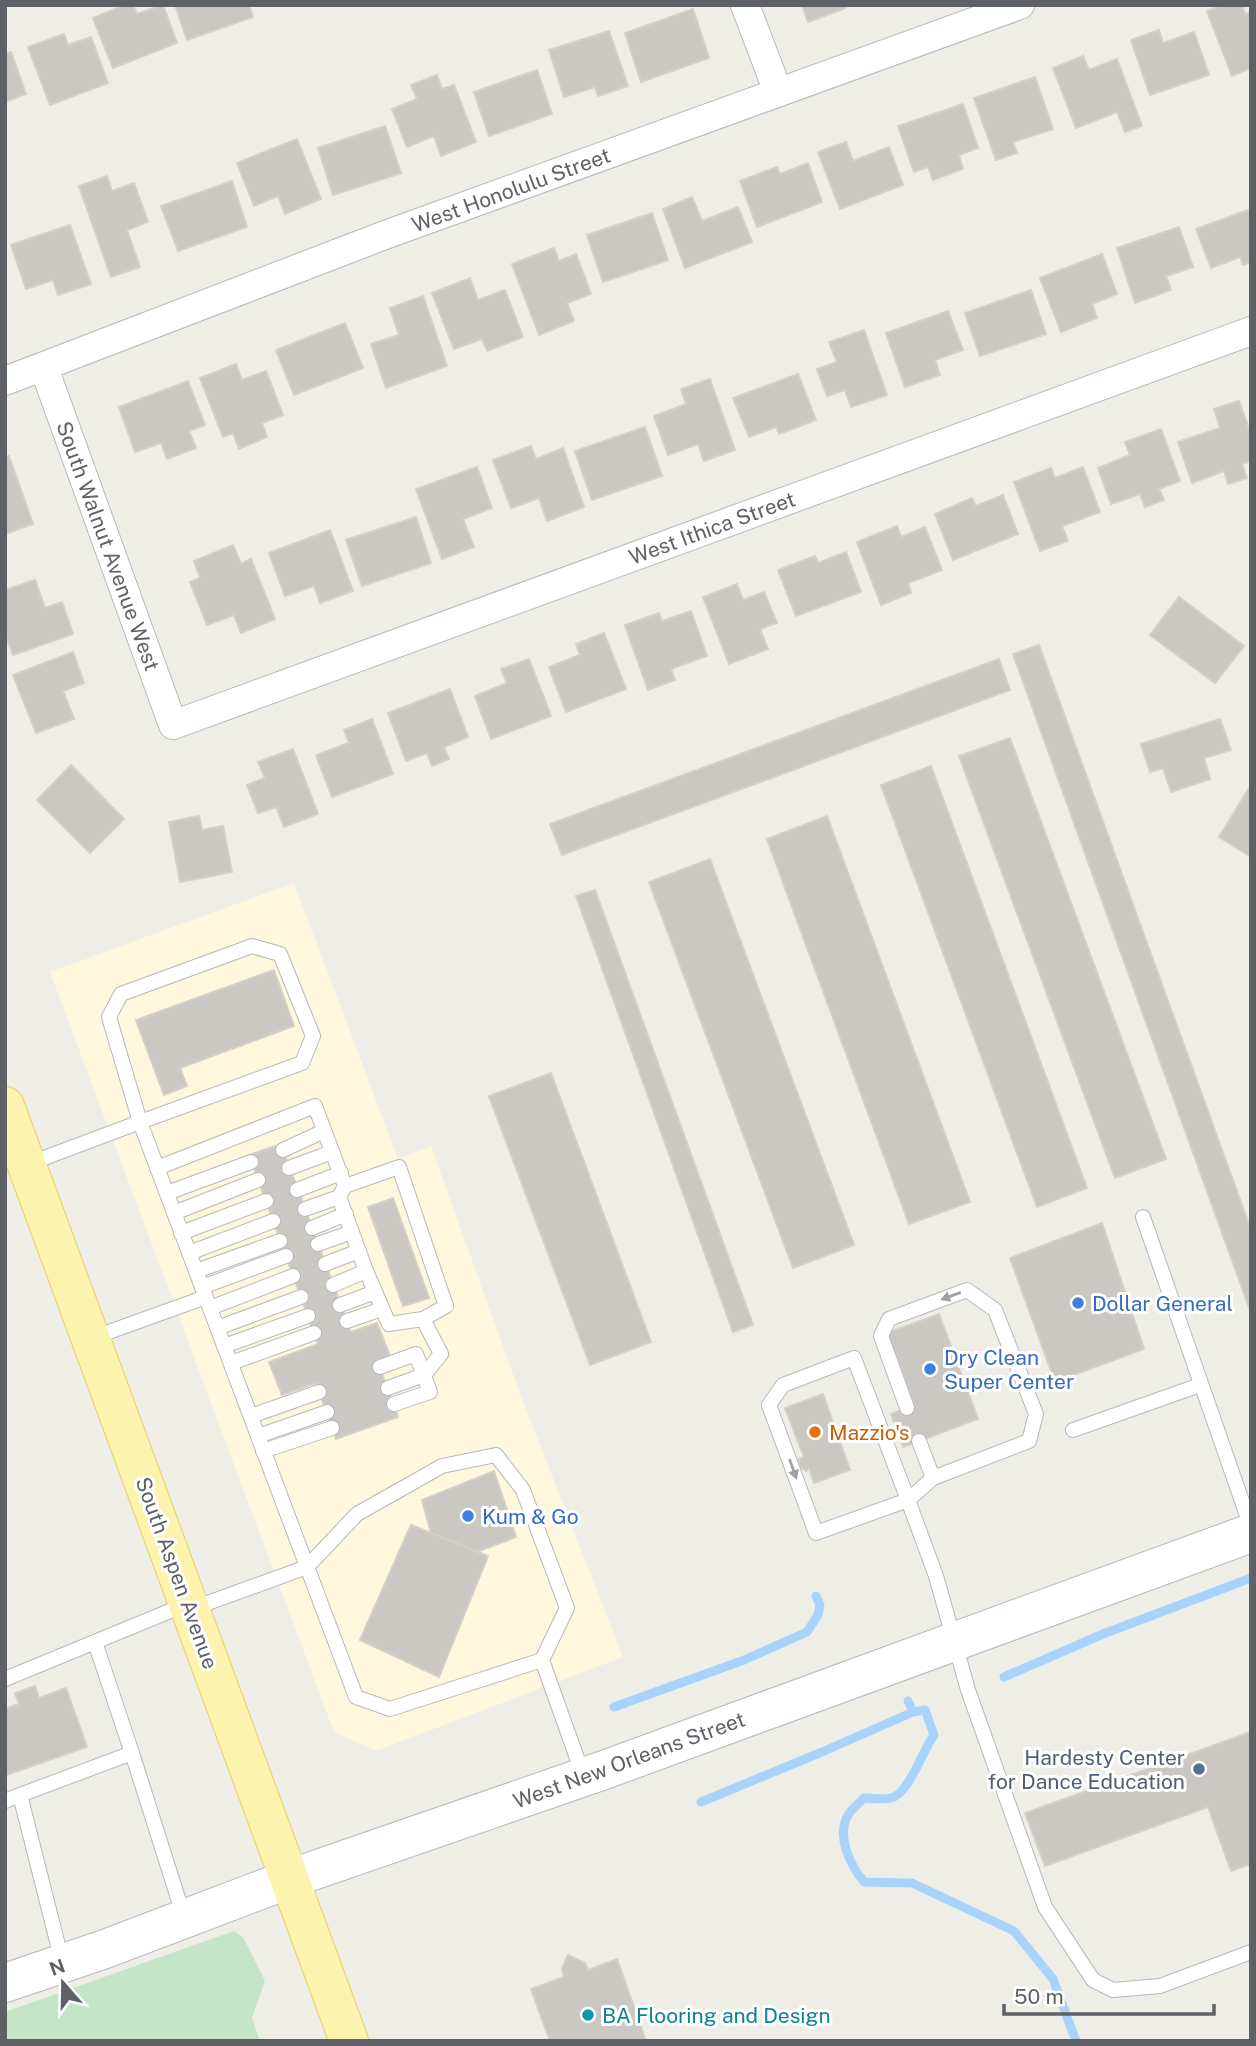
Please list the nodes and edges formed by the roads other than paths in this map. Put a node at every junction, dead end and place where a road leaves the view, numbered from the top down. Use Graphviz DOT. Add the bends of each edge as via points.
graph roads {
  1 [pos="745,5"];
  2 [pos="1020,5"];
  3 [pos="778,92"];
  4 [pos="1251,331"];
  5 [pos="44,368"];
  6 [pos="5,382"];
  7 [pos="173,725"];
  8 [pos="5,1106"];
  9 [pos="140,1122"];
  10 [pos="324,1131"];
  11 [pos="283,1150"];
  12 [pos="332,1152"];
  13 [pos="251,1162"];
  14 [pos="27,1164"];
  15 [pos="157,1168"];
  16 [pos="289,1168"];
  17 [pos="258,1180"];
  18 [pos="342,1185"];
  19 [pos="297,1190"];
  20 [pos="167,1193"];
  21 [pos="266,1201"];
  22 [pos="305,1209"];
  23 [pos="174,1213"];
  24 [pos="346,1214"];
  25 [pos="1143,1217"];
  26 [pos="273,1221"];
  27 [pos="312,1228"];
  28 [pos="352,1232"];
  29 [pos="181,1233"];
  30 [pos="280,1241"];
  31 [pos="318,1244"];
  32 [pos="359,1251"];
  33 [pos="189,1253"];
  34 [pos="286,1256"];
  35 [pos="325,1264"];
  36 [pos="196,1271"];
  37 [pos="366,1271"];
  38 [pos="293,1276"];
  39 [pos="333,1285"];
  40 [pos="374,1292"];
  41 [pos="206,1297"];
  42 [pos="301,1297"];
  43 [pos="341,1305"];
  44 [pos="382,1309"];
  45 [pos="308,1316"];
  46 [pos="423,1319"];
  47 [pos="347,1321"];
  48 [pos="218,1328"];
  49 [pos="314,1333"];
  50 [pos="90,1338"];
  51 [pos="224,1346"];
  52 [pos="231,1363"];
  53 [pos="380,1367"];
  54 [pos="424,1375"];
  55 [pos="1200,1385"];
  56 [pos="388,1388"];
  57 [pos="319,1392"];
  58 [pos="394,1404"];
  59 [pos="906,1408"];
  60 [pos="327,1412"];
  61 [pos="251,1416"];
  62 [pos="332,1428"];
  63 [pos="1073,1430"];
  64 [pos="258,1436"];
  65 [pos="919,1441"];
  66 [pos="263,1451"];
  67 [pos="933,1478"];
  68 [pos="908,1500"];
  69 [pos="1251,1527"];
  70 [pos="1251,1533"];
  71 [pos="307,1567"];
  72 [pos="188,1607"];
  73 [pos="955,1641"];
  74 [pos="95,1642"];
  75 [pos="541,1660"];
  76 [pos="5,1679"];
  77 [pos="132,1753"];
  78 [pos="583,1777"];
  79 [pos="20,1795"];
  80 [pos="5,1801"];
  81 [pos="289,1880"];
  82 [pos="185,1919"];
  83 [pos="1251,1952"];
  84 [pos="62,1963"];
  85 [pos="5,1983"];
  86 [pos="349,2041"];
  1 -- 3 [label="street"];
  2 -- 3 [label="street, West Honolulu Street"];
  3 -- 5 [label="street, West Honolulu Street" via="385,235"];
  4 -- 7 [label="street, West Ithica Street"];
  5 -- 6 [label="street, West Honolulu Street"];
  5 -- 7 [label="street, South Walnut Avenue West"];
  8 -- 14 [label="main road, South Aspen Avenue"];
  9 -- 9 [label="lane" via="109,1017 121,993 252,946 281,954 313,1037 302,1063"];
  9 -- 14 [label="lane"];
  9 -- 15 [label="lane"];
  10 -- 11 [label="lane"];
  10 -- 12 [label="lane"];
  10 -- 15 [label="lane" via="315,1106"];
  12 -- 16 [label="lane"];
  12 -- 18 [label="lane"];
  13 -- 20 [label="lane"];
  14 -- 50 [label="main road, South Aspen Avenue"];
  15 -- 20 [label="lane"];
  17 -- 23 [label="lane"];
  18 -- 19 [label="lane"];
  18 -- 22 [label="lane"];
  18 -- 24 [label="lane"];
  18 -- 46 [label="lane" via="399,1167 446,1306"];
  20 -- 23 [label="lane"];
  21 -- 29 [label="lane"];
  23 -- 29 [label="lane"];
  24 -- 27 [label="lane"];
  24 -- 28 [label="lane"];
  25 -- 55 [label="lane"];
  26 -- 33 [label="lane"];
  28 -- 31 [label="lane"];
  28 -- 32 [label="lane"];
  29 -- 33 [label="lane"];
  30 -- 36 [label="lane"];
  32 -- 35 [label="lane"];
  32 -- 37 [label="lane"];
  33 -- 36 [label="lane"];
  34 -- 41 [label="lane"];
  36 -- 41 [label="lane"];
  37 -- 39 [label="lane"];
  37 -- 40 [label="lane"];
  38 -- 41 [label="lane"];
  40 -- 43 [label="lane"];
  40 -- 44 [label="lane"];
  41 -- 48 [label="lane"];
  41 -- 50 [label="lane"];
  42 -- 48 [label="lane"];
  44 -- 46 [label="lane" via="389,1324"];
  44 -- 47 [label="lane"];
  45 -- 51 [label="lane"];
  46 -- 54 [label="lane" via="441,1354"];
  48 -- 51 [label="lane"];
  49 -- 52 [label="lane"];
  50 -- 72 [label="main road, South Aspen Avenue"];
  51 -- 52 [label="lane"];
  52 -- 61 [label="lane"];
  53 -- 54 [label="lane" via="416,1354"];
  54 -- 56 [label="lane"];
  54 -- 58 [label="lane" via="430,1392"];
  55 -- 63 [label="lane"];
  55 -- 69 [label="lane"];
  57 -- 61 [label="lane"];
  67 -- 59 [label="lane, one-way" via="1029,1441 1036,1414 995,1310 967,1290 889,1318 881,1336"];
  60 -- 64 [label="lane"];
  61 -- 64 [label="lane"];
  62 -- 66 [label="lane"];
  64 -- 66 [label="lane"];
  65 -- 67 [label="lane"];
  66 -- 71 [label="lane"];
  67 -- 68 [label="lane"];
  68 -- 68 [label="lane, one-way" via="853,1358 783,1385 769,1405 816,1533"];
  68 -- 73 [label="lane"];
  70 -- 73 [label="main road, West New Orleans Street"];
  71 -- 72 [label="lane"];
  71 -- 75 [label="lane" via="356,1697 390,1709"];
  71 -- 75 [label="lane" via="357,1514 442,1466 496,1455 523,1490 567,1608"];
  72 -- 74 [label="lane"];
  72 -- 81 [label="main road, South Aspen Avenue"];
  73 -- 78 [label="main road, West New Orleans Street"];
  73 -- 83 [label="lane" via="1045,1907 1093,1980 1113,1990 1160,1986"];
  74 -- 76 [label="lane"];
  74 -- 77 [label="lane"];
  75 -- 78 [label="lane"];
  77 -- 79 [label="lane"];
  77 -- 82 [label="lane"];
  78 -- 81 [label="main road, West New Orleans Street"];
  79 -- 80 [label="lane"];
  79 -- 84 [label="lane"];
  81 -- 82 [label="main road, West New Orleans Street"];
  81 -- 86 [label="main road, South Aspen Avenue"];
  82 -- 84 [label="main road, West New Orleans Street"];
  84 -- 85 [label="main road, West New Orleans Street"];
}
